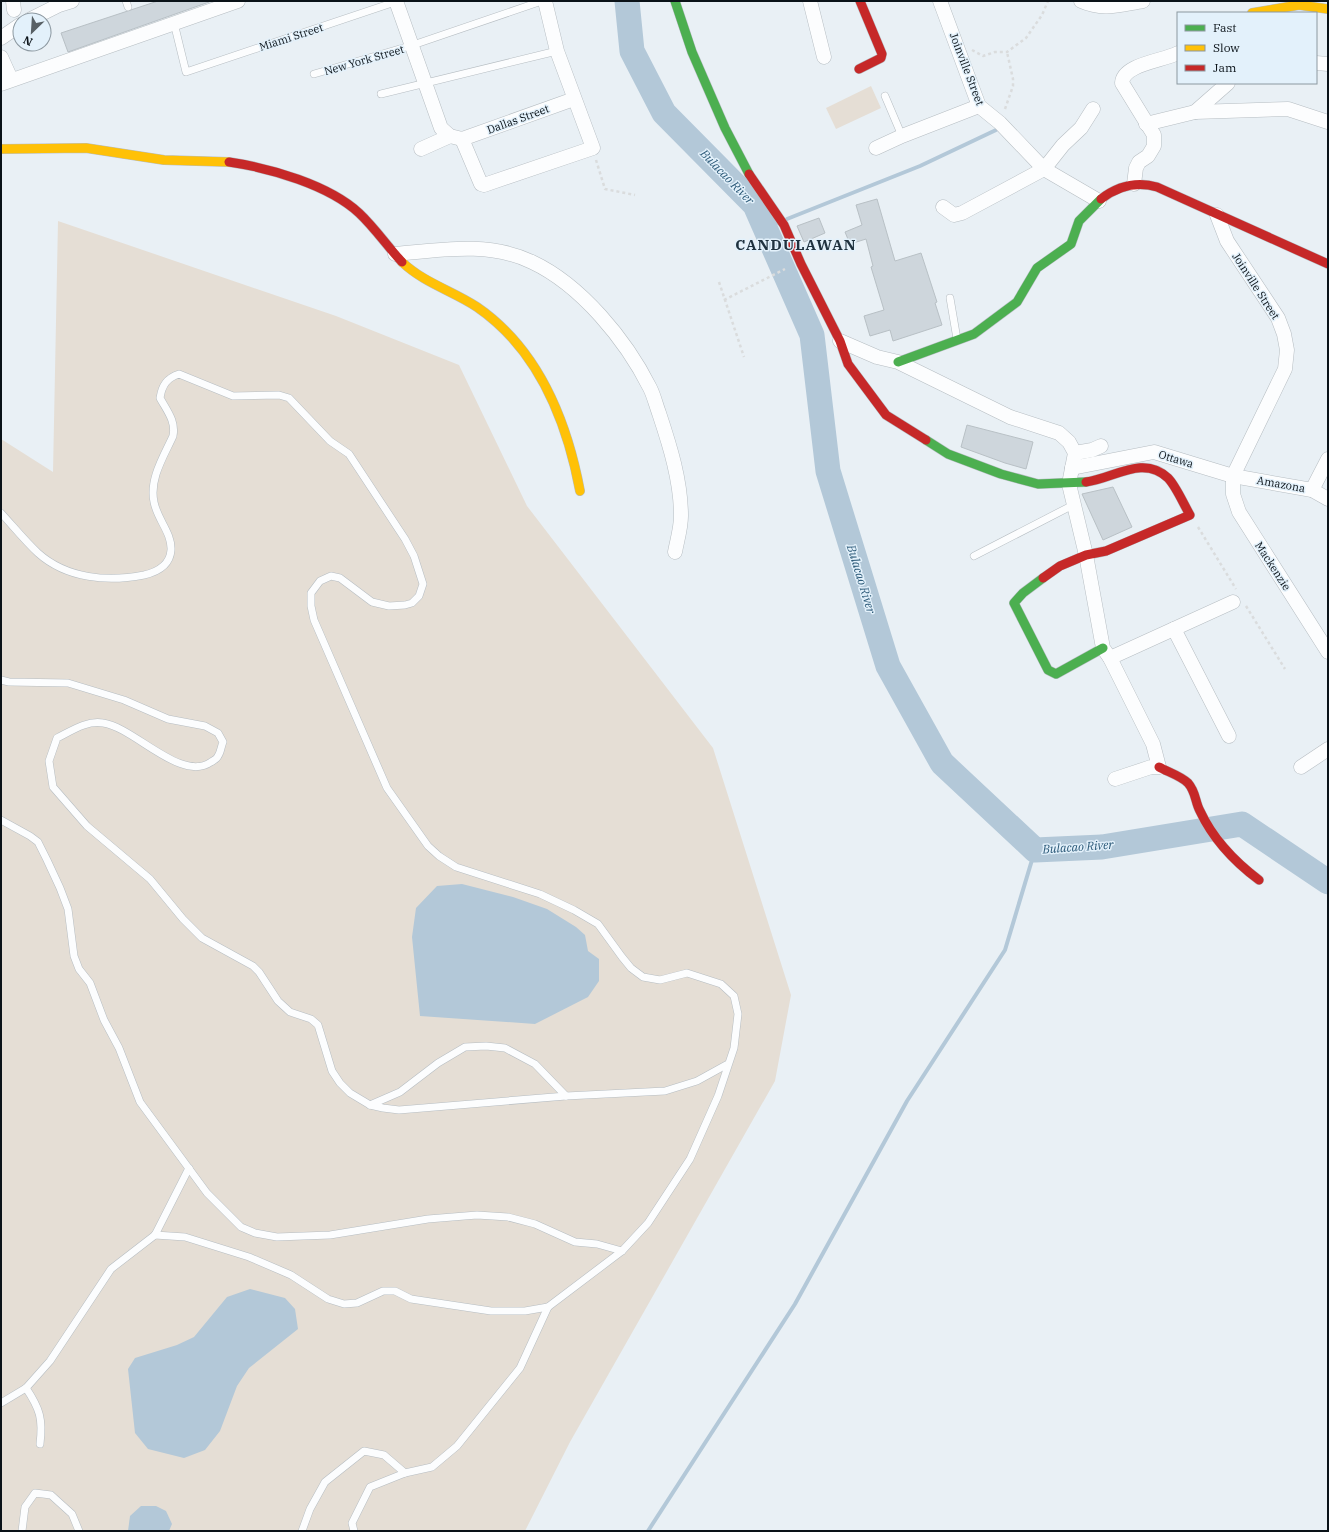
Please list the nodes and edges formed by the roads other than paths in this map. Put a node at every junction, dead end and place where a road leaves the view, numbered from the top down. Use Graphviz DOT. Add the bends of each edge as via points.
graph roads {
  1 [pos="72,1"];
  2 [pos="238,1"];
  3 [pos="397,1"];
  4 [pos="542,1"];
  5 [pos="545,1"];
  6 [pos="676,1"];
  7 [pos="810,1"];
  8 [pos="860,1"];
  9 [pos="940,1"];
  10 [pos="1081,1"];
  11 [pos="1143,1"];
  12 [pos="1328,9"];
  13 [pos="45,12"];
  14 [pos="1258,12"];
  15 [pos="174,23"];
  16 [pos="12,30"];
  17 [pos="1,38"];
  18 [pos="413,45"];
  19 [pos="557,51"];
  20 [pos="1177,53"];
  21 [pos="1,57"];
  22 [pos="824,57"];
  23 [pos="1317,63"];
  24 [pos="1328,64"];
  25 [pos="859,69"];
  26 [pos="314,74"];
  27 [pos="6,82"];
  28 [pos="425,84"];
  29 [pos="1227,84"];
  30 [pos="381,94"];
  31 [pos="885,96"];
  32 [pos="574,99"];
  33 [pos="979,106"];
  34 [pos="1093,109"];
  35 [pos="1195,112"];
  36 [pos="1328,122"];
  37 [pos="1146,124"];
  38 [pos="902,136"];
  39 [pos="456,138"];
  40 [pos="876,148"];
  41 [pos="1,149"];
  42 [pos="421,149"];
  43 [pos="1044,169"];
  44 [pos="1134,184"];
  45 [pos="1099,201"];
  46 [pos="943,207"];
  47 [pos="1216,214"];
  48 [pos="395,254"];
  49 [pos="1328,264"];
  50 [pos="950,298"];
  51 [pos="840,341"];
  52 [pos="958,341"];
  53 [pos="898,362"];
  54 [pos="1101,446"];
  55 [pos="1075,453"];
  56 [pos="1328,459"];
  57 [pos="1072,468"];
  58 [pos="1233,476"];
  59 [pos="1069,484"];
  60 [pos="1312,490"];
  61 [pos="580,491"];
  62 [pos="1328,499"];
  63 [pos="1075,504"];
  64 [pos="1,513"];
  65 [pos="675,552"];
  66 [pos="1086,555"];
  67 [pos="974,556"];
  68 [pos="1239,602"];
  69 [pos="1174,628"];
  70 [pos="1328,652"];
  71 [pos="1106,653"];
  72 [pos="1,680"];
  73 [pos="1229,736"];
  74 [pos="1328,749"];
  75 [pos="1160,767"];
  76 [pos="1301,767"];
  77 [pos="1115,779"];
  78 [pos="1,820"];
  79 [pos="1259,880"];
  80 [pos="726,1065"];
  81 [pos="566,1096"];
  82 [pos="370,1105"];
  83 [pos="189,1168"];
  84 [pos="155,1235"];
  85 [pos="622,1251"];
  86 [pos="548,1307"];
  87 [pos="26,1388"];
  88 [pos="1,1403"];
  89 [pos="40,1444"];
  90 [pos="405,1473"];
  91 [pos="22,1531"];
  92 [pos="78,1531"];
  93 [pos="302,1531"];
  94 [pos="354,1531"];
  1 -- 13 [label="street"];
  2 -- 15 [label="street"];
  3 -- 15 [label="lane, Miami Street" via="186,72"];
  3 -- 18 [label="street"];
  4 -- 18 [label="lane, New York Street"];
  5 -- 19 [label="street"];
  6 -- 51 [label="street" via="692,52 725,128 747,171 782,222"];
  7 -- 22 [label="street"];
  8 -- 25 [label="street" via="882,54 880,58"];
  9 -- 33 [label="street, Joinville Street"];
  10 -- 11 [label="street" via="1094,7"];
  12 -- 14 [label="street" via="1299,5"];
  15 -- 27 [label="street"];
  16 -- 17 [label="street"];
  18 -- 26 [label="lane, New York Street"];
  18 -- 28 [label="street"];
  19 -- 28 [label="lane"];
  19 -- 32 [label="street"];
  20 -- 37 [label="street" via="1130,69 1122,78 1122,83"];
  21 -- 27 [label="street"];
  23 -- 24 [label="street"];
  28 -- 30 [label="lane"];
  28 -- 39 [label="street" via="441,128"];
  29 -- 35 [label="street"];
  31 -- 38 [label="lane"];
  32 -- 39 [label="street, Dallas Street"];
  32 -- 39 [label="street" via="593,148 484,185 481,184"];
  33 -- 38 [label="street"];
  33 -- 43 [label="street, Joinville Street" via="1000,123"];
  34 -- 43 [label="street" via="1081,128"];
  35 -- 36 [label="street" via="1288,110"];
  35 -- 37 [label="street"];
  37 -- 44 [label="street" via="1154,135 1154,146 1148,156 1139,162"];
  38 -- 40 [label="street"];
  39 -- 42 [label="street, Dallas Street"];
  41 -- 48 [label="street" via="76,147 163,160 227,162 253,167 323,190 349,204 368,221"];
  43 -- 45 [label="street, Joinville Street"];
  43 -- 46 [label="street" via="962,213 954,215"];
  44 -- 45 [label="street" via="1120,188"];
  44 -- 47 [label="street" via="1158,188"];
  45 -- 52 [label="street" via="1079,221 1071,244 1037,268 1017,302 974,334"];
  47 -- 49 [label="street"];
  47 -- 58 [label="street, Joinville Street" via="1227,240 1278,318 1287,350 1285,369"];
  48 -- 61 [label="street" via="419,276 478,308 505,329 526,357 557,409 571,445"];
  48 -- 65 [label="street" via="477,248 532,261 567,283 602,318 627,349 650,388 665,432 679,485 681,518"];
  50 -- 52 [label="lane"];
  51 -- 53 [label="street" via="877,357"];
  51 -- 59 [label="street" via="848,364 886,415 948,454 1038,484"];
  52 -- 53 [label="street"];
  53 -- 55 [label="street" via="1010,417 1059,433 1069,442"];
  54 -- 55 [label="street"];
  55 -- 57 [label="street"];
  56 -- 60 [label="street"];
  57 -- 58 [label="street, Ottawa" via="1154,452"];
  57 -- 59 [label="street"];
  58 -- 60 [label="street, Amazona"];
  58 -- 70 [label="street, Mackenzie" via="1233,494 1238,512"];
  59 -- 63 [label="street"];
  59 -- 66 [label="street" via="1112,476 1141,466 1156,470 1168,478 1190,515 1106,551"];
  60 -- 62 [label="street, Amazona"];
  63 -- 66 [label="street"];
  63 -- 67 [label="lane"];
  64 -- 80 [label="lane" via="39,554 72,574 128,578 154,572 166,565 171,551 168,534 154,502 154,480 175,429 174,421 160,398 165,382 179,374 233,396 289,398 330,441 349,454 405,539 414,556 423,584 419,596 406,605 389,606 372,602 340,578 331,576 320,581 310,593 314,620 387,788 428,846 439,856 456,867 540,894 598,924 631,968 643,977 660,980 687,973 721,984 734,996 738,1014 734,1048"];
  66 -- 71 [label="street"];
  66 -- 71 [label="street" via="1060,566 1023,593 1014,606 1052,673 1056,674"];
  68 -- 69 [label="street"];
  69 -- 71 [label="street"];
  69 -- 73 [label="street"];
  71 -- 75 [label="street" via="1153,744"];
  72 -- 82 [label="lane" via="68,683 124,700 168,719 205,726 218,733 223,742 218,757 197,768 175,762 123,730 103,722 80,726 58,738 49,761 53,787 87,826 150,879 202,938 253,966 278,1001 290,1012 311,1019 318,1025 332,1071 350,1093"];
  74 -- 76 [label="street"];
  75 -- 77 [label="street" via="1151,767"];
  75 -- 79 [label="street" via="1188,783 1197,797 1199,810 1217,837 1239,865"];
  78 -- 83 [label="lane" via="38,842 68,909 74,956 79,969 90,983 140,1102"];
  80 -- 81 [label="lane" via="697,1081 665,1091"];
  80 -- 85 [label="lane" via="718,1096 690,1159 648,1223"];
  81 -- 82 [label="lane" via="400,1110"];
  81 -- 82 [label="lane" via="535,1064 504,1048 486,1046 465,1047 400,1092"];
  83 -- 84 [label="lane"];
  83 -- 85 [label="lane" via="207,1193 241,1227 277,1237 330,1235 428,1219 477,1215 508,1217 535,1224 575,1242 597,1244"];
  84 -- 86 [label="lane" via="185,1237 248,1257 291,1275 328,1299 344,1304 357,1303 384,1291 395,1291 411,1299 491,1311 525,1311"];
  84 -- 87 [label="lane" via="111,1269 50,1361"];
  85 -- 86 [label="lane"];
  86 -- 90 [label="lane" via="520,1368 457,1446 432,1467"];
  87 -- 88 [label="lane"];
  87 -- 89 [label="lane" via="39,1410 42,1424"];
  90 -- 93 [label="lane" via="384,1455 364,1451 325,1482 310,1509"];
  90 -- 94 [label="lane" via="370,1486 352,1522"];
  91 -- 92 [label="lane" via="25,1507 35,1493 51,1495 72,1514"];
}
